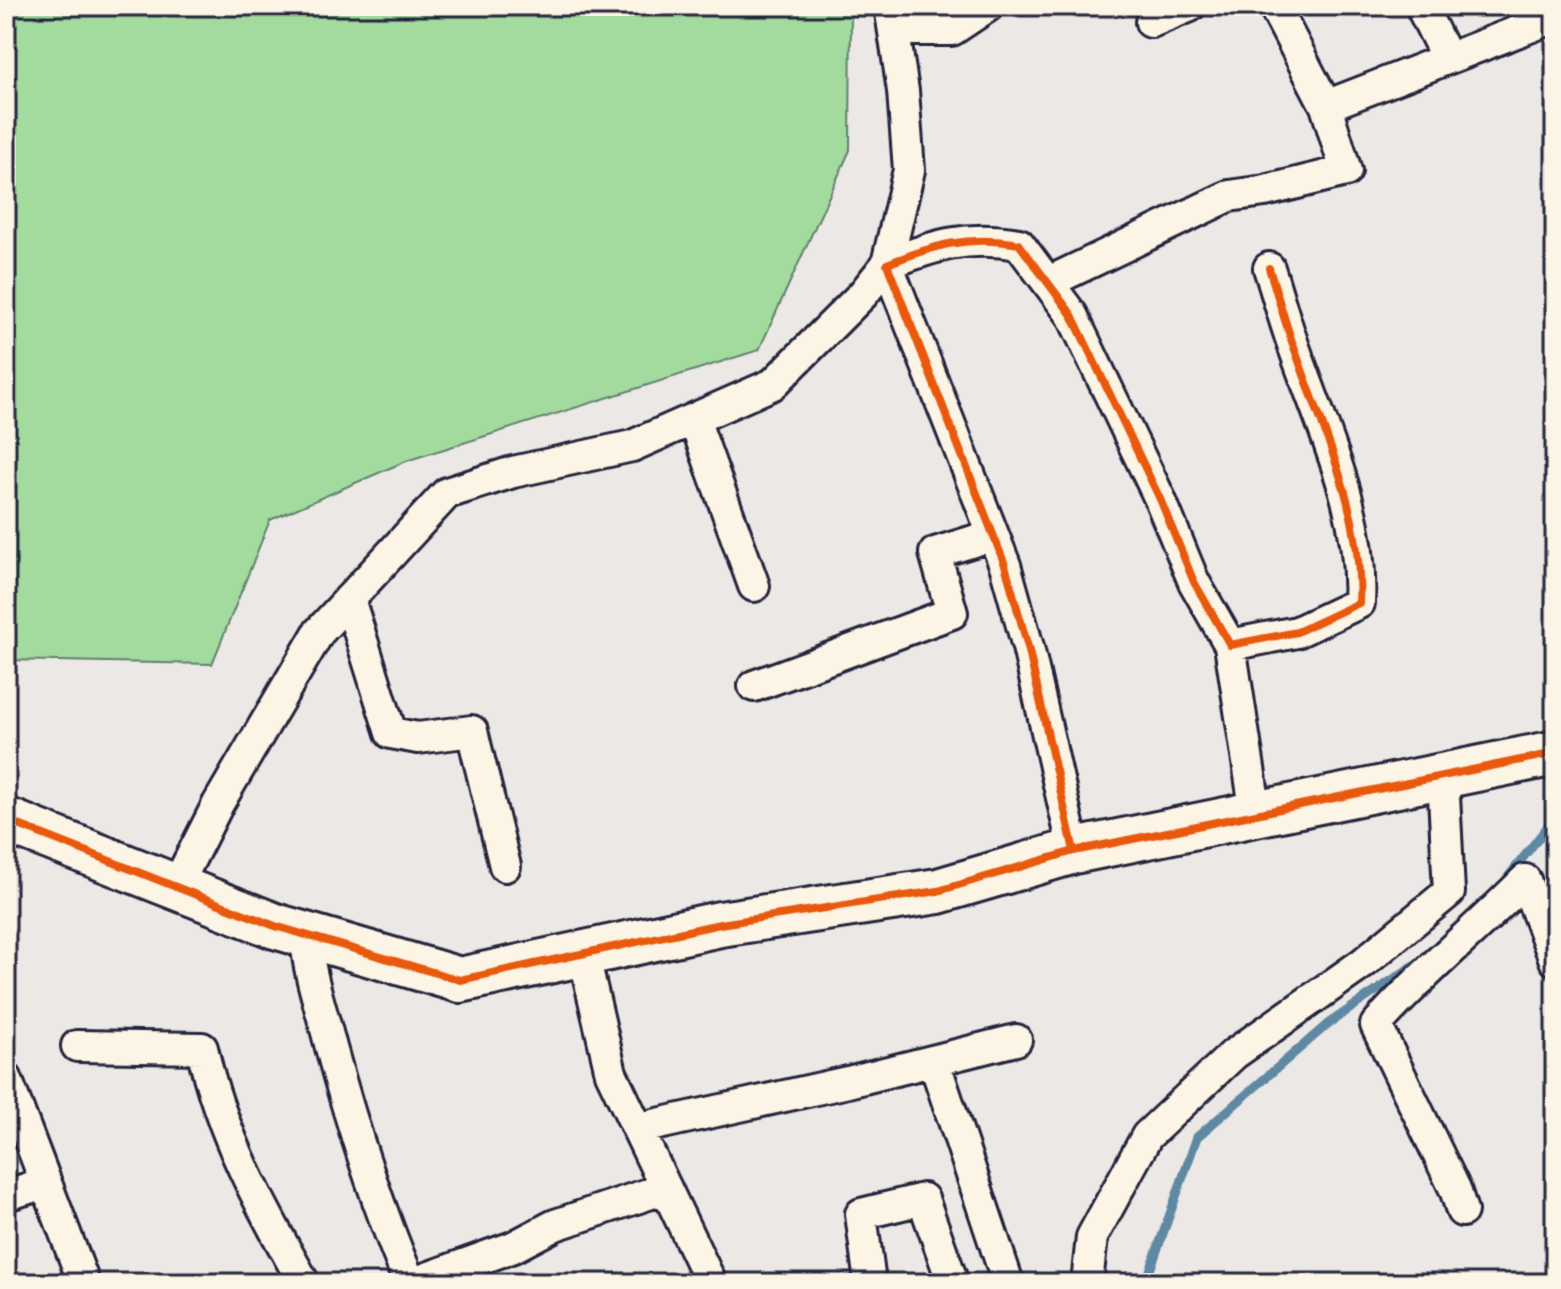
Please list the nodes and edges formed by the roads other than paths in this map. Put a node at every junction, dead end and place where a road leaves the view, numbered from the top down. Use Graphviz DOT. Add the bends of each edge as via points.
graph roads {
  1 [pos="988,6"];
  2 [pos="1190,6"];
  3 [pos="1274,6"];
  4 [pos="1421,6"];
  5 [pos="1555,17"];
  6 [pos="892,18"];
  7 [pos="1151,22"];
  8 [pos="1447,58"];
  9 [pos="1326,106"];
  10 [pos="887,264"];
  11 [pos="1269,268"];
  12 [pos="1049,282"];
  13 [pos="694,419"];
  14 [pos="993,535"];
  15 [pos="754,586"];
  16 [pos="349,599"];
  17 [pos="1230,645"];
  18 [pos="754,686"];
  19 [pos="1555,753"];
  20 [pos="1443,776"];
  21 [pos="1256,814"];
  22 [pos="6,820"];
  23 [pos="1074,851"];
  24 [pos="505,866"];
  25 [pos="176,887"];
  26 [pos="306,936"];
  27 [pos="583,952"];
  28 [pos="1555,960"];
  29 [pos="1016,1040"];
  30 [pos="77,1046"];
  31 [pos="934,1061"];
  32 [pos="6,1078"];
  33 [pos="640,1128"];
  34 [pos="46,1183"];
  35 [pos="666,1188"];
  36 [pos="6,1195"];
  37 [pos="1462,1211"];
  38 [pos="84,1283"];
  39 [pos="304,1283"];
  40 [pos="412,1283"];
  41 [pos="711,1283"];
  42 [pos="870,1283"];
  43 [pos="953,1283"];
  44 [pos="1008,1283"];
  45 [pos="1087,1283"];
  1 -- 6 [label="street" via="952,30"];
  2 -- 7 [label="street"];
  3 -- 9 [label="street"];
  4 -- 8 [label="street"];
  5 -- 8 [label="street"];
  6 -- 10 [label="street" via="909,170"];
  8 -- 9 [label="street"];
  9 -- 12 [label="street" via="1346,171 1229,196"];
  10 -- 12 [label="street" via="940,243 987,238 1019,244"];
  10 -- 13 [label="street" via="773,384"];
  10 -- 14 [label="street"];
  11 -- 17 [label="street" via="1331,443 1354,526 1361,565 1359,603 1297,632"];
  12 -- 17 [label="street" via="1099,369 1194,582"];
  13 -- 15 [label="street"];
  13 -- 16 [label="street" via="632,446 513,472 447,493"];
  14 -- 18 [label="street" via="935,553 952,613"];
  14 -- 23 [label="street" via="1028,647"];
  16 -- 24 [label="street" via="391,733 418,738 472,731"];
  16 -- 25 [label="street" via="319,632"];
  17 -- 21 [label="street"];
  19 -- 20 [label="street"];
  20 -- 21 [label="street"];
  20 -- 45 [label="street" via="1449,892 1362,964 1234,1054 1147,1136 1092,1237"];
  21 -- 23 [label="street"];
  22 -- 25 [label="street"];
  23 -- 27 [label="street" via="938,891 720,924"];
  25 -- 26 [label="street"];
  26 -- 27 [label="street" via="460,980"];
  26 -- 40 [label="street" via="314,994 348,1116 394,1249"];
  27 -- 33 [label="street" via="611,1073"];
  28 -- 37 [label="street" via="1525,880 1376,1025"];
  29 -- 31 [label="street"];
  30 -- 39 [label="street" via="202,1048 237,1159"];
  31 -- 33 [label="street"];
  31 -- 44 [label="street"];
  32 -- 34 [label="street"];
  33 -- 35 [label="street"];
  34 -- 36 [label="street"];
  34 -- 38 [label="street"];
  35 -- 40 [label="street" via="567,1220 513,1247"];
  35 -- 41 [label="street"];
  42 -- 43 [label="street" via="861,1214 923,1199"];
}
